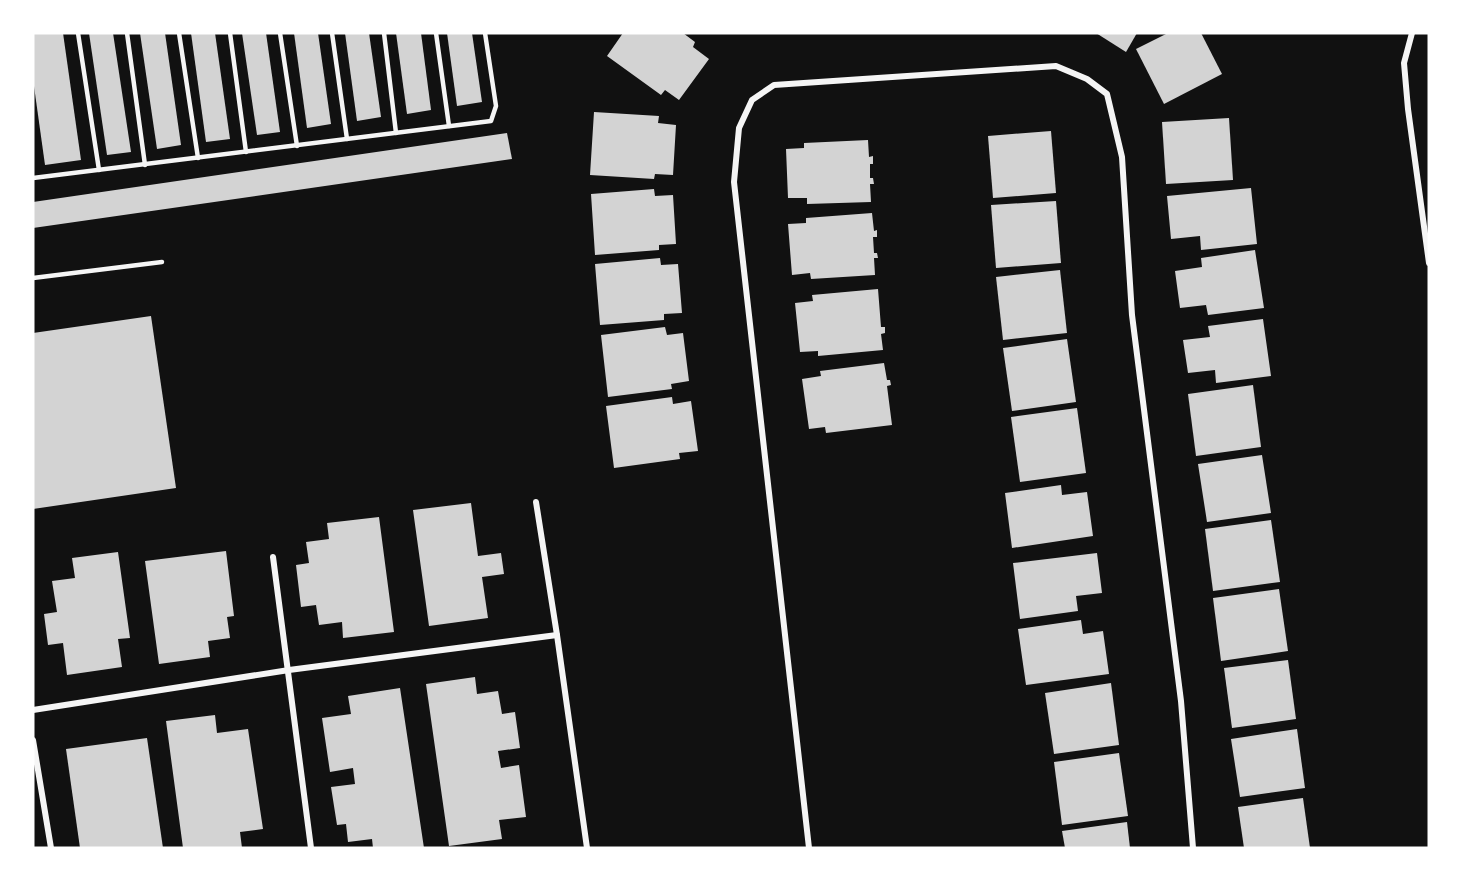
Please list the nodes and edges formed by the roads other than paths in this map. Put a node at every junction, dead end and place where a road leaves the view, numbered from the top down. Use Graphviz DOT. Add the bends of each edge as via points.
graph roads {
  1 [pos="78,33"];
  2 [pos="127,33"];
  3 [pos="179,33"];
  4 [pos="230,33"];
  5 [pos="280,33"];
  6 [pos="332,33"];
  7 [pos="384,33"];
  8 [pos="436,33"];
  9 [pos="485,33"];
  10 [pos="1412,33"];
  11 [pos="449,126"];
  12 [pos="396,133"];
  13 [pos="347,139"];
  14 [pos="297,146"];
  15 [pos="246,152"];
  16 [pos="198,158"];
  17 [pos="145,165"];
  18 [pos="99,170"];
  19 [pos="33,177"];
  20 [pos="162,262"];
  21 [pos="1429,263"];
  22 [pos="33,278"];
  23 [pos="536,502"];
  24 [pos="273,556"];
  25 [pos="557,635"];
  26 [pos="289,669"];
  27 [pos="33,710"];
  28 [pos="33,740"];
  29 [pos="51,848"];
  30 [pos="311,848"];
  31 [pos="587,848"];
  32 [pos="809,848"];
  33 [pos="1193,848"];
  1 -- 18 [label="lane"];
  2 -- 17 [label="lane"];
  3 -- 16 [label="lane"];
  4 -- 15 [label="lane"];
  5 -- 14 [label="lane"];
  6 -- 13 [label="lane"];
  7 -- 12 [label="lane"];
  8 -- 11 [label="lane"];
  9 -- 11 [label="lane" via="496,106 491,121"];
  10 -- 21 [label="street" via="1404,63"];
  11 -- 12 [label="lane"];
  12 -- 13 [label="lane"];
  13 -- 14 [label="lane"];
  14 -- 15 [label="lane"];
  15 -- 16 [label="lane"];
  16 -- 17 [label="lane"];
  17 -- 18 [label="lane"];
  18 -- 19 [label="lane"];
  20 -- 22 [label="lane"];
  23 -- 25 [label="street"];
  24 -- 26 [label="street"];
  25 -- 26 [label="street"];
  25 -- 31 [label="street"];
  26 -- 27 [label="street"];
  26 -- 30 [label="street"];
  28 -- 29 [label="street"];
  32 -- 33 [label="street" via="734,182 739,128 752,100 774,85 1056,66 1087,79 1107,94 1122,157 1132,315 1181,701"];
}
